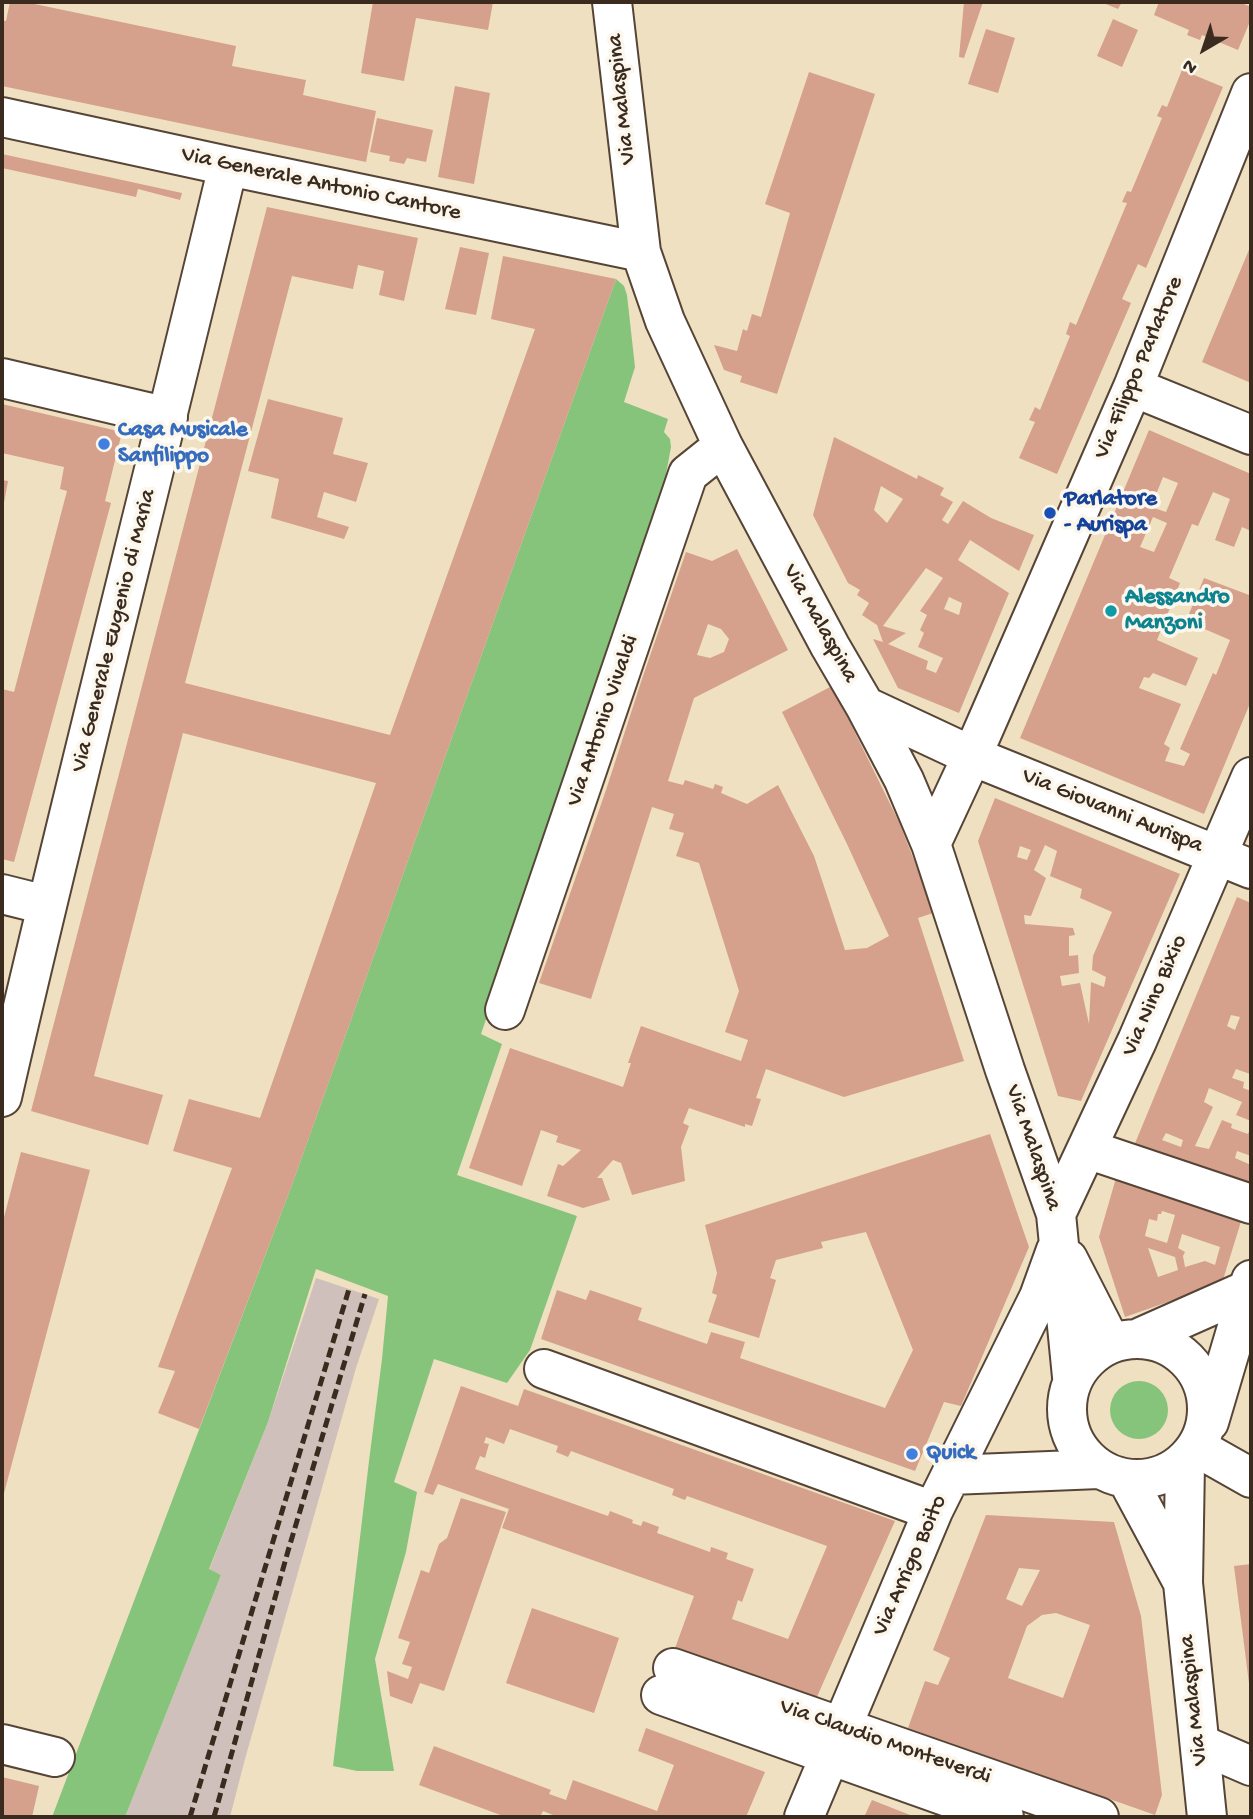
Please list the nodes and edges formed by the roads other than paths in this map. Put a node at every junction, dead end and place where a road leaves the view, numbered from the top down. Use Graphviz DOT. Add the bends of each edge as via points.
graph roads {
  1 [pos="612,2"];
  2 [pos="1251,93"];
  3 [pos="2,117"];
  4 [pos="228,166"];
  5 [pos="641,252"];
  6 [pos="2,378"];
  7 [pos="1133,387"];
  8 [pos="169,417"];
  9 [pos="1251,435"];
  10 [pos="723,446"];
  11 [pos="865,706"];
  12 [pos="972,756"];
  13 [pos="1251,777"];
  14 [pos="931,844"];
  15 [pos="1234,862"];
  16 [pos="2,894"];
  17 [pos="46,905"];
  18 [pos="505,1010"];
  19 [pos="2,1097"];
  20 [pos="1087,1149"];
  21 [pos="1251,1204"];
  22 [pos="1057,1228"];
  23 [pos="1249,1285"];
  24 [pos="1126,1340"];
  25 [pos="544,1369"];
  26 [pos="1072,1377"];
  27 [pos="1197,1446"];
  28 [pos="1113,1474"];
  29 [pos="951,1475"];
  30 [pos="1251,1478"];
  31 [pos="933,1511"];
  32 [pos="1183,1583"];
  33 [pos="667,1681"];
  34 [pos="835,1742"];
  35 [pos="2,1744"];
  36 [pos="1200,1744"];
  37 [pos="55,1757"];
  38 [pos="1251,1766"];
  39 [pos="804,1817"];
  40 [pos="1004,1817"];
  41 [pos="1099,1817"];
  42 [pos="1206,1817"];
  1 -- 5 [label="street, Via Malaspina"];
  2 -- 7 [label="street, Via Filippo Parlatore"];
  3 -- 4 [label="street, Via Generale Antonio Cantore"];
  4 -- 5 [label="street, Via Generale Antonio Cantore"];
  4 -- 8 [label="street, Via Generale Eugenio di Maria"];
  5 -- 10 [label="street, Via Malaspina" via="666,321"];
  6 -- 8 [label="street"];
  7 -- 9 [label="street"];
  7 -- 12 [label="street, Via Filippo Parlatore"];
  8 -- 17 [label="street, Via Generale Eugenio di Maria"];
  10 -- 11 [label="street, Via Malaspina"];
  10 -- 18 [label="street, Via Antonio Vivaldi" via="688,474"];
  11 -- 12 [label="street, Via Giovanni Aurispa"];
  11 -- 14 [label="street, Via Malaspina"];
  12 -- 14 [label="street, Via Filippo Parlatore"];
  12 -- 15 [label="street, Via Giovanni Aurispa"];
  13 -- 15 [label="street, Via Nino Bixio"];
  14 -- 22 [label="street, Via Malaspina"];
  15 -- 20 [label="street, Via Nino Bixio" via="1137,1041"];
  16 -- 17 [label="street"];
  17 -- 19 [label="street, Via Generale Eugenio di Maria"];
  20 -- 21 [label="street"];
  20 -- 22 [label="street, Via Nino Bixio"];
  22 -- 24 [label="street"];
  22 -- 26 [label="street"];
  22 -- 29 [label="street, Via Arrigo Boito" via="1039,1297"];
  23 -- 24 [label="street"];
  23 -- 27 [label="street"];
  24 -- 26 [label="street" via="1091,1353"];
  24 -- 27 [label="street" via="1167,1346 1192,1367 1206,1395"];
  25 -- 31 [label="street"];
  26 -- 28 [label="street" via="1066,1400 1069,1424 1080,1448"];
  27 -- 28 [label="street" via="1157,1479"];
  27 -- 30 [label="street"];
  27 -- 32 [label="street"];
  28 -- 29 [label="street"];
  28 -- 32 [label="street"];
  29 -- 31 [label="street, Via Arrigo Boito"];
  31 -- 34 [label="street, Via Arrigo Boito"];
  32 -- 36 [label="street, Via Malaspina"];
  33 -- 34 [label="street, Via Claudio Monteverdi"];
  34 -- 39 [label="street, Via Arrigo Boito"];
  34 -- 40 [label="street, Via Claudio Monteverdi"];
  34 -- 41 [label="street, Via Claudio Monteverdi"];
  35 -- 37 [label="street"];
  36 -- 38 [label="street"];
  36 -- 42 [label="street, Via Malaspina"];
}
